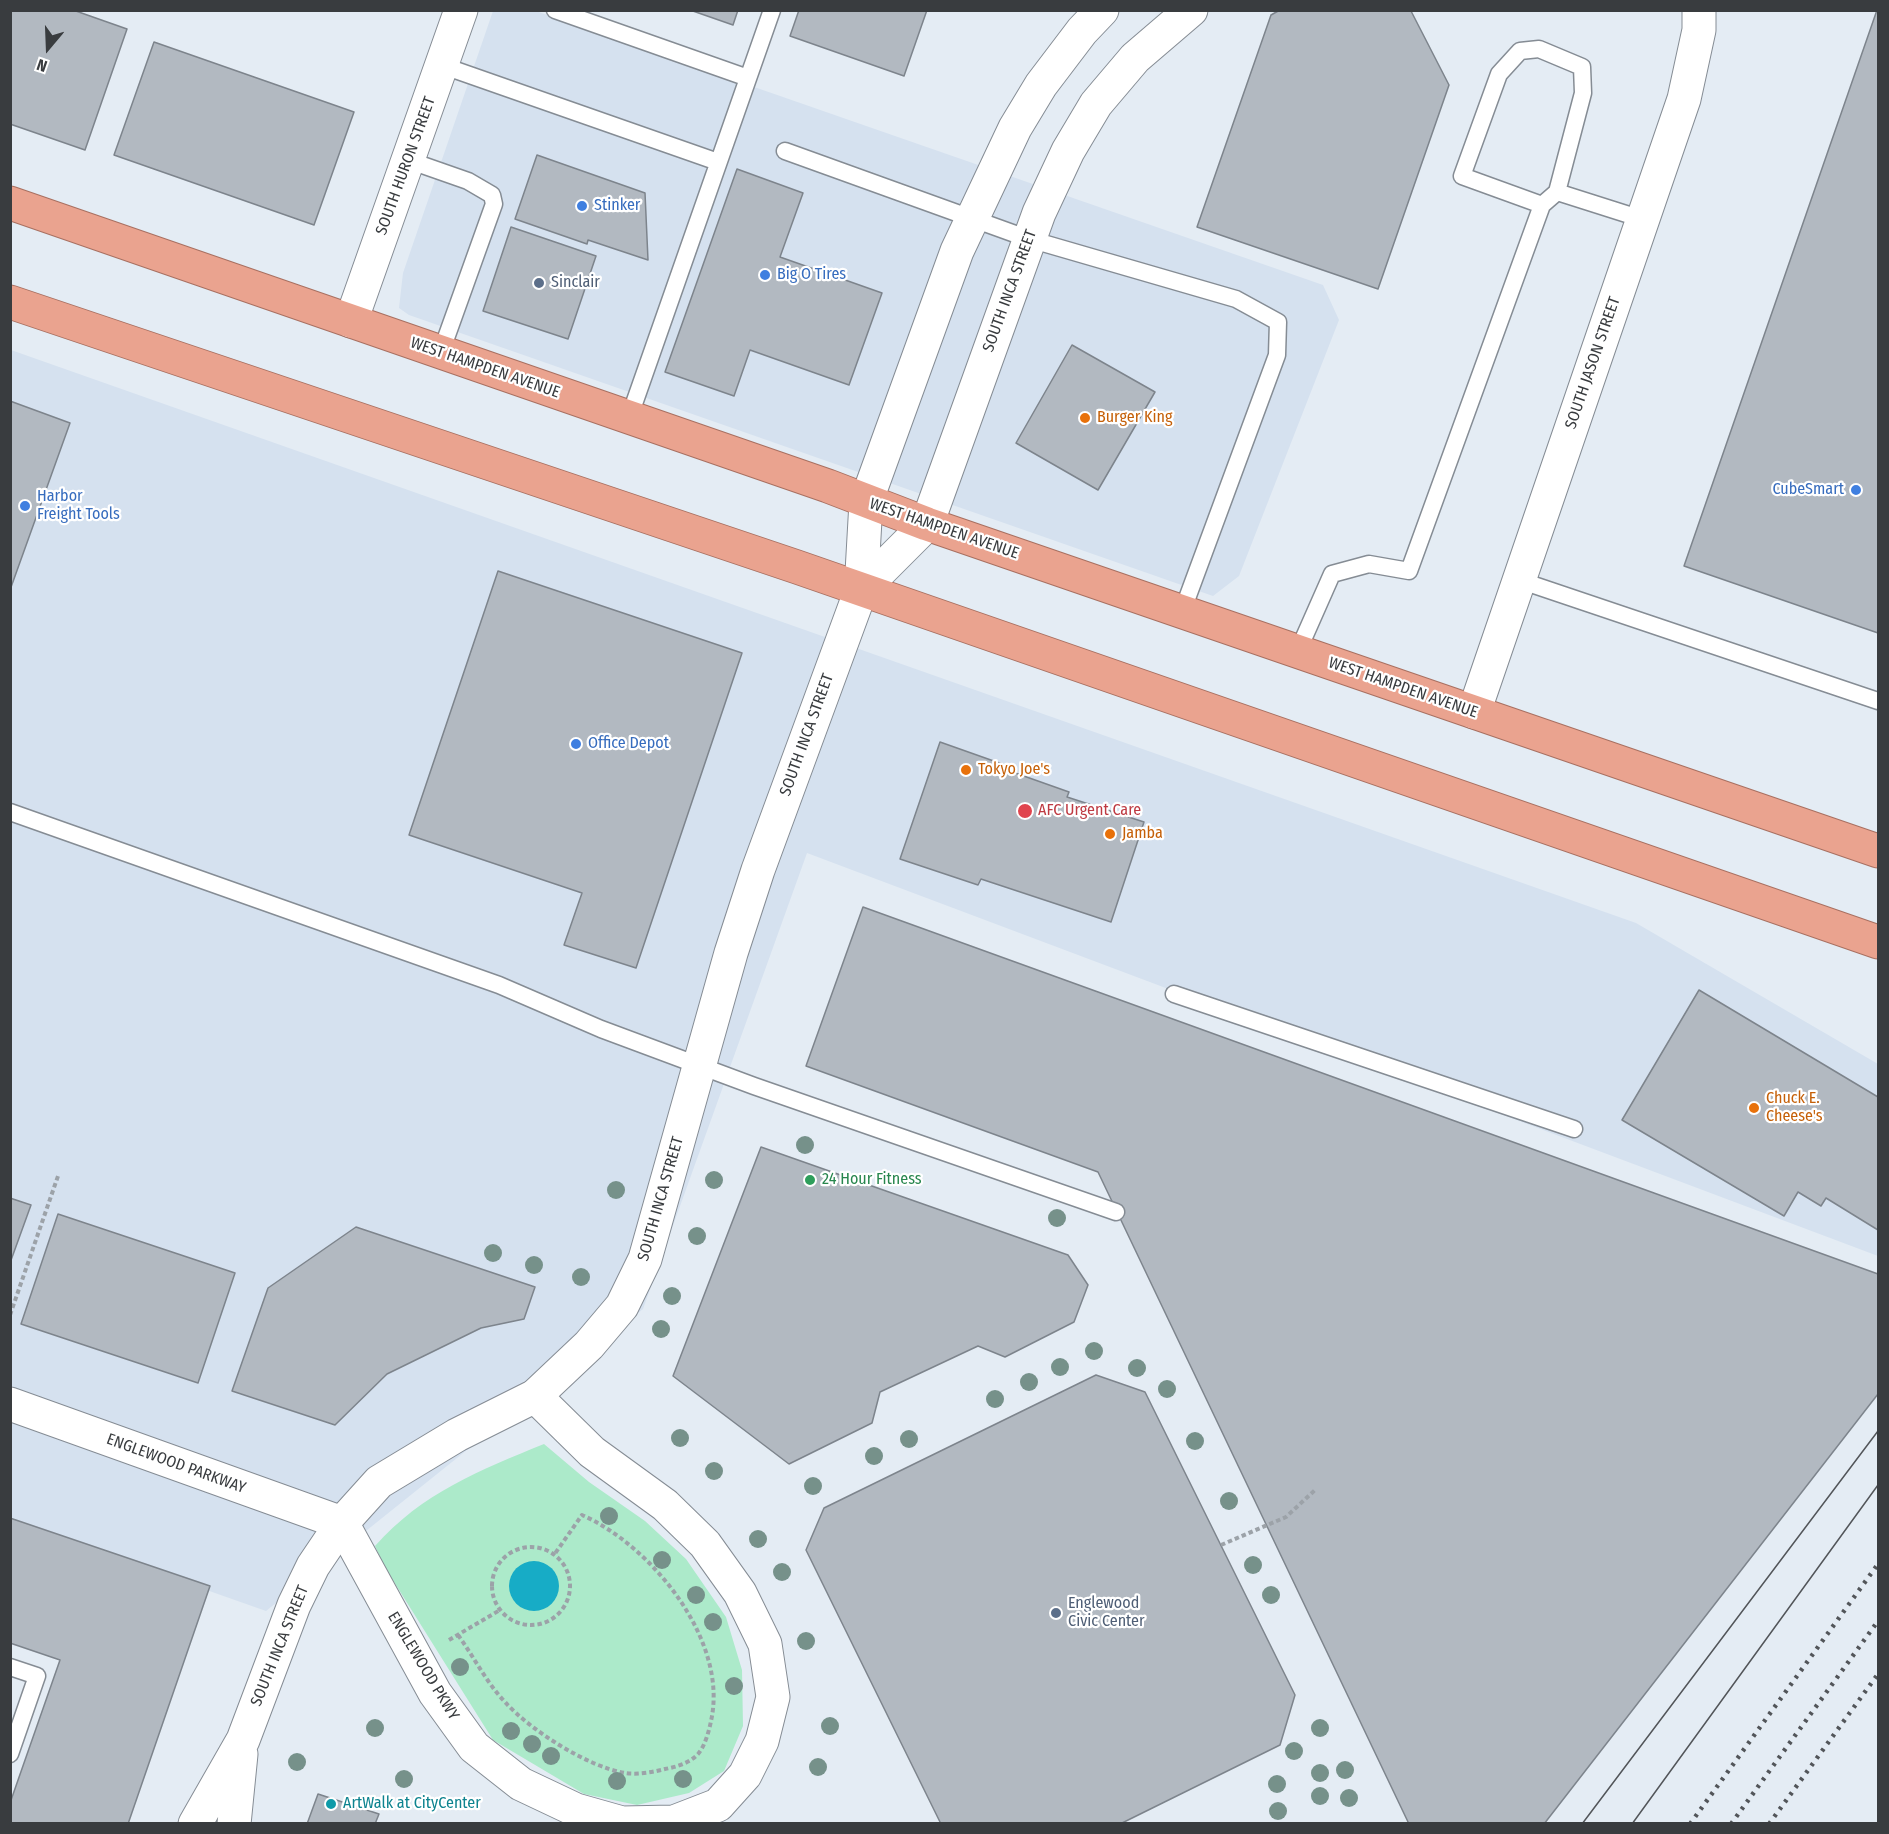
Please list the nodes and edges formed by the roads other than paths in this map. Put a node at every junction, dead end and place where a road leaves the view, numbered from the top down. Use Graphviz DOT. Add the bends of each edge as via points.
graph roads {
  1 [pos="460,10"];
  2 [pos="555,10"];
  3 [pos="772,10"];
  4 [pos="1102,10"];
  5 [pos="1191,10"];
  6 [pos="1699,10"];
  7 [pos="441,65"];
  8 [pos="748,78"];
  9 [pos="785,151"];
  10 [pos="408,160"];
  11 [pos="718,162"];
  12 [pos="1557,192"];
  13 [pos="10,203"];
  14 [pos="1542,205"];
  15 [pos="971,218"];
  16 [pos="1642,219"];
  17 [pos="1029,239"];
  18 [pos="10,302"];
  19 [pos="351,321"];
  20 [pos="441,352"];
  21 [pos="628,418"];
  22 [pos="866,502"];
  23 [pos="927,524"];
  24 [pos="1519,580"];
  25 [pos="861,590"];
  26 [pos="1182,612"];
  27 [pos="1298,651"];
  28 [pos="1878,701"];
  29 [pos="1474,712"];
  30 [pos="10,812"];
  31 [pos="1878,851"];
  32 [pos="1878,942"];
  33 [pos="1174,994"];
  34 [pos="700,1066"];
  35 [pos="1574,1129"];
  36 [pos="1116,1212"];
  37 [pos="535,1396"];
  38 [pos="10,1404"];
  39 [pos="342,1523"];
  40 [pos="10,1667"];
  41 [pos="243,1740"];
  42 [pos="10,1754"];
  43 [pos="195,1824"];
  44 [pos="234,1824"];
  1 -- 7 [label="street, SOUTH HURON STREET"];
  2 -- 8 [label="lane"];
  3 -- 8 [label="lane"];
  4 -- 15 [label="street, SOUTH INCA STREET" via="1041,85"];
  5 -- 17 [label="street, SOUTH INCA STREET" via="1136,58 1096,104 1068,151"];
  6 -- 16 [label="street, SOUTH JASON STREET" via="1699,30 1684,99"];
  7 -- 10 [label="street, SOUTH HURON STREET"];
  7 -- 11 [label="lane"];
  8 -- 11 [label="lane"];
  9 -- 15 [label="lane"];
  10 -- 19 [label="street, SOUTH HURON STREET"];
  10 -- 20 [label="lane" via="468,181 492,195 494,204"];
  11 -- 21 [label="lane"];
  12 -- 14 [label="lane"];
  12 -- 14 [label="lane" via="1583,93 1582,67 1539,49 1520,51 1499,74 1462,176"];
  12 -- 16 [label="lane"];
  13 -- 19 [label="highway, WEST HAMPDEN AVENUE"];
  14 -- 27 [label="lane" via="1409,571 1369,564 1332,574"];
  15 -- 17 [label="lane"];
  15 -- 22 [label="street, SOUTH INCA STREET"];
  16 -- 24 [label="street, SOUTH JASON STREET"];
  17 -- 23 [label="street, SOUTH INCA STREET"];
  17 -- 26 [label="lane" via="1236,299 1278,322 1277,356"];
  18 -- 25 [label="highway"];
  19 -- 20 [label="highway, WEST HAMPDEN AVENUE"];
  20 -- 21 [label="highway, WEST HAMPDEN AVENUE"];
  21 -- 22 [label="highway, WEST HAMPDEN AVENUE"];
  22 -- 23 [label="highway, WEST HAMPDEN AVENUE"];
  22 -- 25 [label="street, SOUTH INCA STREET"];
  23 -- 25 [label="street, SOUTH INCA STREET"];
  23 -- 26 [label="highway, WEST HAMPDEN AVENUE"];
  24 -- 28 [label="lane"];
  24 -- 29 [label="street, SOUTH JASON STREET"];
  25 -- 32 [label="highway"];
  25 -- 34 [label="street, SOUTH INCA STREET" via="758,870"];
  26 -- 27 [label="highway, WEST HAMPDEN AVENUE"];
  27 -- 29 [label="highway, WEST HAMPDEN AVENUE"];
  29 -- 31 [label="highway, WEST HAMPDEN AVENUE"];
  30 -- 34 [label="lane" via="499,985"];
  33 -- 35 [label="lane"];
  34 -- 36 [label="lane"];
  34 -- 37 [label="street, SOUTH INCA STREET" via="645,1259 622,1306 590,1345"];
  37 -- 39 [label="street, SOUTH INCA STREET" via="457,1435 379,1482"];
  37 -- 39 [label="street, ENGLEWOOD PKWY" via="592,1452 665,1505 705,1544 740,1593 765,1644 773,1697 762,1741 746,1775 717,1805 674,1822 622,1823 576,1810 521,1785 474,1747 435,1693"];
  38 -- 39 [label="street, ENGLEWOOD PARKWAY"];
  39 -- 41 [label="street, SOUTH INCA STREET" via="313,1566 286,1622"];
  40 -- 42 [label="lane" via="37,1676"];
  41 -- 43 [label="street, SOUTH INCA STREET"];
  41 -- 44 [label="street, SOUTH INCA STREET"];
}
